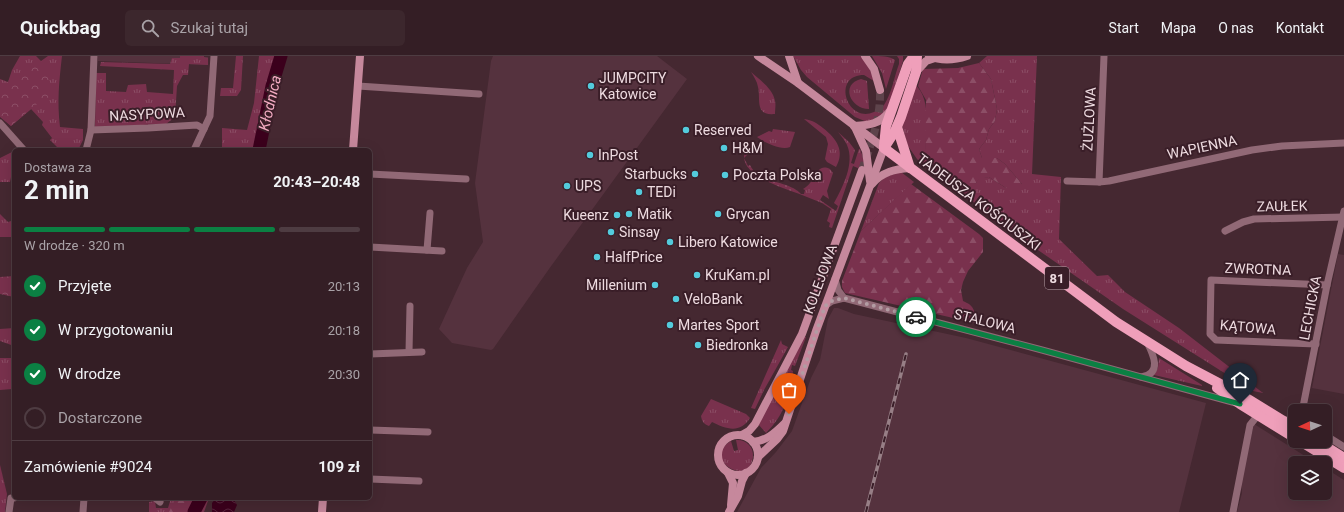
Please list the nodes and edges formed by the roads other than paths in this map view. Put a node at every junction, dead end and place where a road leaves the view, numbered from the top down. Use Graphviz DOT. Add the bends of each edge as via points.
graph roads {
  1 [pos="94,56"];
  2 [pos="214,56"];
  3 [pos="360,56"];
  4 [pos="758,56"];
  5 [pos="766,56"];
  6 [pos="789,56"];
  7 [pos="865,56"];
  8 [pos="914,56"];
  9 [pos="917,56"];
  10 [pos="966,56"];
  11 [pos="1104,56"];
  12 [pos="932,57"];
  13 [pos="770,65"];
  14 [pos="916,72"];
  15 [pos="798,84"];
  16 [pos="358,86"];
  17 [pos="880,90"];
  18 [pos="479,94"];
  19 [pos="892,109"];
  20 [pos="0,124"];
  21 [pos="854,126"];
  22 [pos="897,127"];
  23 [pos="204,129"];
  24 [pos="91,130"];
  25 [pos="1344,143"];
  26 [pos="22,148"];
  27 [pos="86,148"];
  28 [pos="195,148"];
  29 [pos="353,148"];
  30 [pos="884,148"];
  31 [pos="910,168"];
  32 [pos="862,170"];
  33 [pos="372,174"];
  34 [pos="466,179"];
  35 [pos="1066,181"];
  36 [pos="1099,182"];
  37 [pos="870,186"];
  38 [pos="430,213"];
  39 [pos="1343,215"];
  40 [pos="1225,231"];
  41 [pos="372,247"];
  42 [pos="427,250"];
  43 [pos="442,251"];
  44 [pos="835,279"];
  45 [pos="1211,280"];
  46 [pos="1328,285"];
  47 [pos="844,298"];
  48 [pos="410,306"];
  49 [pos="825,306"];
  50 [pos="1146,341"];
  51 [pos="1316,344"];
  52 [pos="409,352"];
  53 [pos="422,352"];
  54 [pos="372,354"];
  55 [pos="1186,366"];
  56 [pos="1140,377"];
  57 [pos="1240,404"];
  58 [pos="1304,404"];
  59 [pos="1258,415"];
  60 [pos="1288,420"];
  61 [pos="786,422"];
  62 [pos="372,430"];
  63 [pos="428,432"];
  64 [pos="1288,434"];
  65 [pos="742,435"];
  66 [pos="1332,439"];
  67 [pos="753,442"];
  68 [pos="1344,447"];
  69 [pos="1311,448"];
  70 [pos="1328,448"];
  71 [pos="758,457"];
  72 [pos="1344,458"];
  73 [pos="1344,468"];
  74 [pos="728,473"];
  75 [pos="746,473"];
  76 [pos="372,479"];
  77 [pos="419,481"];
  78 [pos="12,498"];
  79 [pos="84,500"];
  80 [pos="323,500"];
  81 [pos="730,511"];
  82 [pos="9,512"];
  83 [pos="83,512"];
  84 [pos="322,512"];
  85 [pos="1233,512"];
  1 -- 24 [label="street"];
  2 -- 23 [label="street, NASYPOWA" via="210,116"];
  3 -- 16 [label="street"];
  4 -- 13 [label="street, TADEUSZA KOŚCIUSZKI"];
  5 -- 13 [label="street"];
  6 -- 15 [label="street"];
  7 -- 17 [label="street" via="874,69"];
  8 -- 19 [label="main road, KOLEJOWA" via="908,64"];
  9 -- 14 [label="main road, KOLEJOWA"];
  10 -- 12 [label="street" via="951,59"];
  11 -- 36 [label="street, ŻUŻLOWA"];
  12 -- 14 [label="street"];
  13 -- 15 [label="street, TADEUSZA KOŚCIUSZKI"];
  14 -- 22 [label="main road, KOLEJOWA"];
  15 -- 21 [label="street, TADEUSZA KOŚCIUSZKI"];
  16 -- 18 [label="street"];
  16 -- 29 [label="street"];
  19 -- 21 [label="street" via="879,122 868,126"];
  19 -- 30 [label="main road, KOLEJOWA" via="886,126"];
  20 -- 26 [label="street"];
  21 -- 30 [label="street, TADEUSZA KOŚCIUSZKI"];
  21 -- 37 [label="street" via="866,152"];
  22 -- 30 [label="main road, KOLEJOWA"];
  22 -- 31 [label="main road"];
  23 -- 24 [label="street, NASYPOWA" via="197,125"];
  23 -- 28 [label="street, NASYPOWA"];
  24 -- 27 [label="street"];
  25 -- 36 [label="street, WAPIENNA" via="1252,150"];
  30 -- 31 [label="main road, TADEUSZA KOŚCIUSZKI / 81"];
  30 -- 37 [label="street, KOLEJOWA"];
  31 -- 37 [label="street" via="887,172"];
  31 -- 50 [label="main road, TADEUSZA KOŚCIUSZKI / 81" via="1069,288"];
  32 -- 65 [label="street" via="800,340 755,424"];
  33 -- 34 [label="street"];
  35 -- 36 [label="street, WAPIENNA"];
  37 -- 44 [label="street, KOLEJOWA"];
  38 -- 42 [label="street"];
  39 -- 40 [label="street, ZAUŁEK" via="1254,219"];
  39 -- 46 [label="street, LECHICKA"];
  41 -- 42 [label="street"];
  42 -- 43 [label="street"];
  44 -- 47 [label="street"];
  44 -- 49 [label="street, KOLEJOWA"];
  45 -- 46 [label="street, ZWROTNA"];
  45 -- 51 [label="street, KĄTOWA" via="1210,334 1216,340"];
  46 -- 51 [label="street, LECHICKA"];
  47 -- 49 [label="street"];
  47 -- 56 [label="street, STALOWA"];
  48 -- 52 [label="street"];
  49 -- 61 [label="street, KOLEJOWA"];
  50 -- 55 [label="main road, TADEUSZA KOŚCIUSZKI / 81"];
  50 -- 56 [label="street" via="1154,355 1155,365 1148,375"];
  51 -- 58 [label="street, LECHICKA"];
  52 -- 53 [label="street"];
  52 -- 54 [label="street"];
  55 -- 57 [label="main road, TADEUSZA KOŚCIUSZKI / 81"];
  55 -- 60 [label="main road, TADEUSZA KOŚCIUSZKI / 81"];
  56 -- 57 [label="street, STALOWA"];
  57 -- 59 [label="main road, TADEUSZA KOŚCIUSZKI / 81"];
  59 -- 64 [label="main road, TADEUSZA KOŚCIUSZKI / 81"];
  59 -- 85 [label="street" via="1250,425"];
  61 -- 67 [label="street" via="761,442"];
  61 -- 71 [label="street, KOLEJOWA" via="778,439"];
  62 -- 63 [label="street"];
  65 -- 67 [label="street"];
  65 -- 74 [label="street" via="729,437 719,448 719,463"];
  66 -- 68 [label="street"];
  67 -- 71 [label="street"];
  69 -- 73 [label="main road"];
  70 -- 72 [label="main road"];
  71 -- 75 [label="street" via="755,465"];
  74 -- 75 [label="street"];
  74 -- 81 [label="street" via="733,483"];
  75 -- 81 [label="street"];
  76 -- 77 [label="street"];
  78 -- 82 [label="street"];
  79 -- 83 [label="street"];
  80 -- 84 [label="street"];
}
